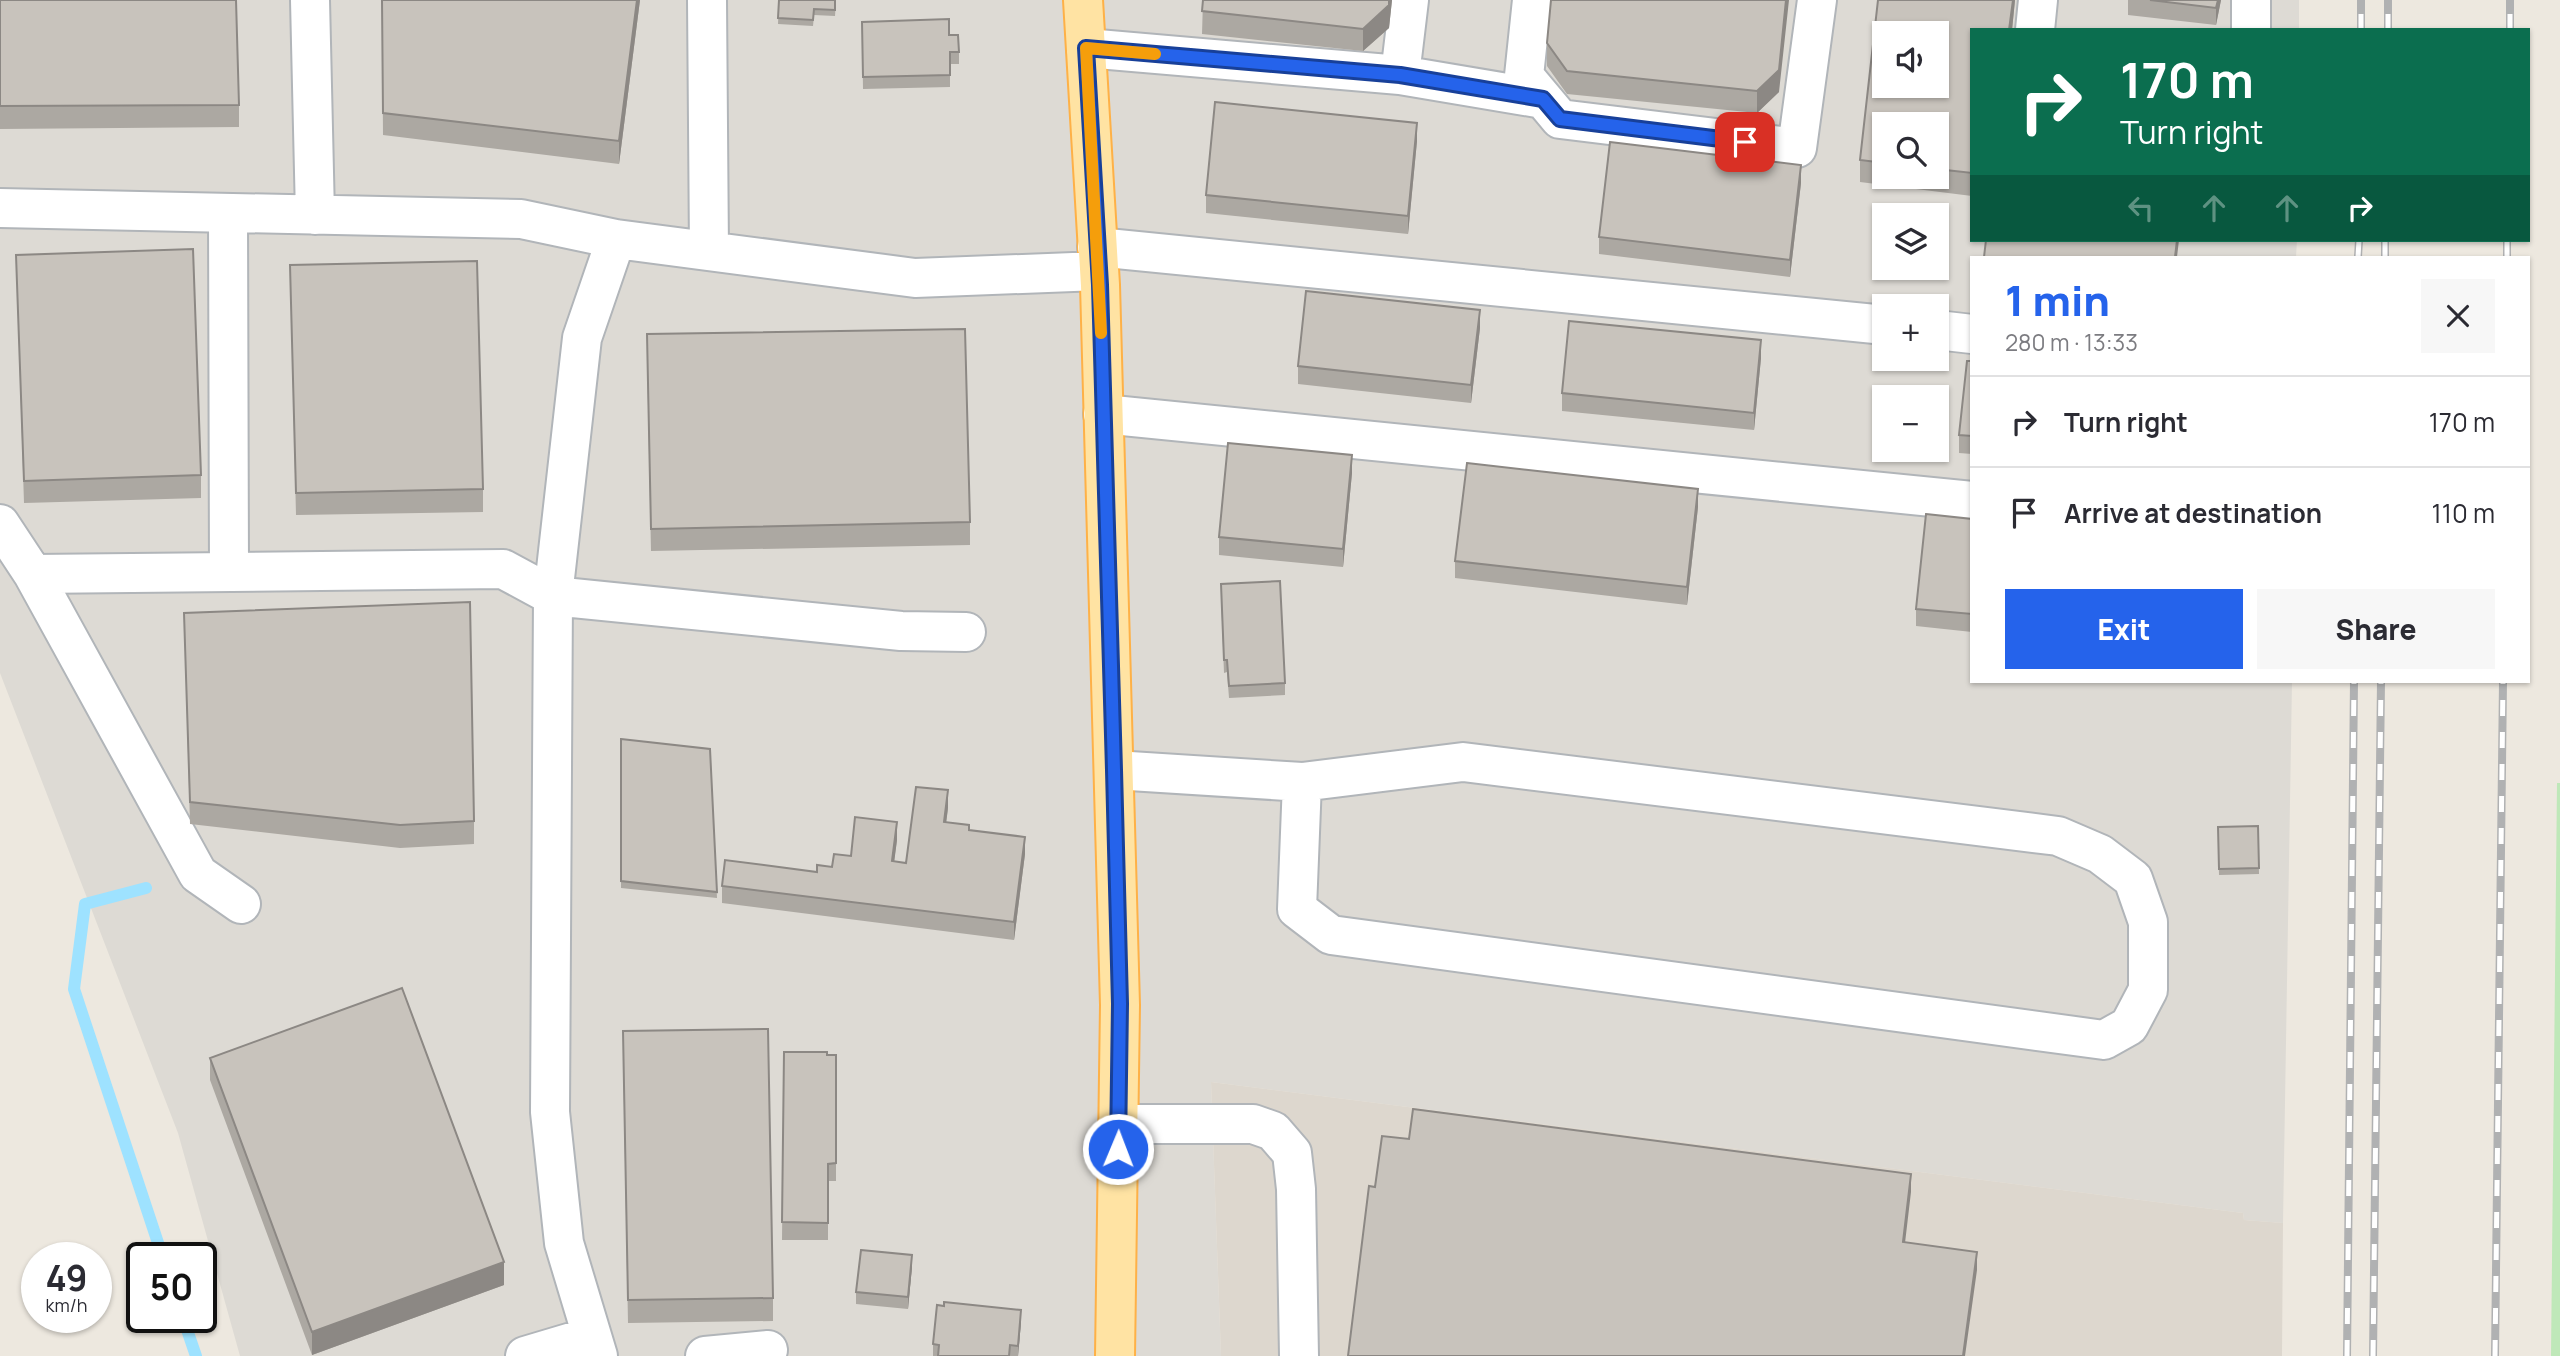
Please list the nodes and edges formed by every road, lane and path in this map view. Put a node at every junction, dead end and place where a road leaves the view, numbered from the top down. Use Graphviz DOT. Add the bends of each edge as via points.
graph roads {
  1 [pos="310,0"];
  2 [pos="707,0"];
  3 [pos="1083,0"];
  4 [pos="1409,0"];
  5 [pos="1532,0"];
  6 [pos="1816,0"];
  7 [pos="2038,0"];
  8 [pos="2251,0"];
  9 [pos="2035,28"];
  10 [pos="2251,28"];
  11 [pos="1086,48"];
  12 [pos="1400,75"];
  13 [pos="1543,99"];
  14 [pos="0,208"];
  15 [pos="228,213"];
  16 [pos="315,215"];
  17 [pos="616,239"];
  18 [pos="709,251"];
  19 [pos="1098,259"];
  20 [pos="1872,324"];
  21 [pos="1949,331"];
  22 [pos="1970,334"];
  23 [pos="1103,414"];
  24 [pos="1970,501"];
  25 [pos="0,524"];
  26 [pos="229,572"];
  27 [pos="33,574"];
  28 [pos="553,596"];
  29 [pos="966,632"];
  30 [pos="1114,770"];
  31 [pos="1302,782"];
  32 [pos="241,904"];
  33 [pos="1118,1124"];
  34 [pos="595,1346"];
  35 [pos="768,1350"];
  36 [pos="525,1356"];
  37 [pos="705,1356"];
  38 [pos="1115,1356"];
  39 [pos="1299,1356"];
  1 -- 16 [label="lane"];
  2 -- 18 [label="lane"];
  3 -- 11 [label="main road"];
  4 -- 12 [label="lane"];
  5 -- 13 [label="lane" via="1524,76"];
  6 -- 13 [label="lane" via="1797,148 1560,119"];
  7 -- 9 [label="lane"];
  8 -- 10 [label="lane"];
  11 -- 12 [label="lane"];
  11 -- 19 [label="main road"];
  12 -- 13 [label="lane"];
  14 -- 15 [label="lane"];
  15 -- 16 [label="lane"];
  15 -- 26 [label="lane"];
  16 -- 17 [label="lane" via="522,219"];
  17 -- 18 [label="lane"];
  17 -- 28 [label="lane" via="582,338"];
  18 -- 19 [label="lane" via="915,278"];
  19 -- 20 [label="lane"];
  19 -- 23 [label="main road"];
  21 -- 22 [label="lane"];
  23 -- 24 [label="lane"];
  23 -- 30 [label="main road"];
  25 -- 27 [label="lane"];
  26 -- 27 [label="lane"];
  26 -- 28 [label="lane" via="503,569"];
  27 -- 32 [label="lane" via="198,874"];
  28 -- 29 [label="lane" via="901,631"];
  28 -- 34 [label="lane" via="550,1112 564,1243"];
  30 -- 31 [label="lane"];
  30 -- 33 [label="main road"];
  31 -- 31 [label="lane" via="1463,762 2058,836 2100,854 2133,879 2148,922 2148,990 2129,1026 2104,1040 1331,935 1297,909"];
  33 -- 38 [label="main road"];
  33 -- 39 [label="lane" via="1253,1124 1273,1131 1292,1153"];
  34 -- 36 [label="lane"];
  35 -- 37 [label="lane"];
}
